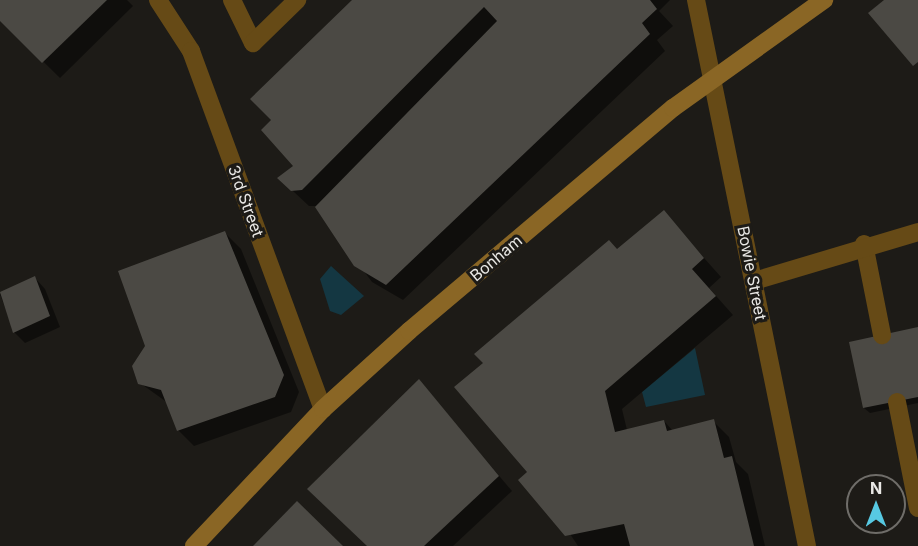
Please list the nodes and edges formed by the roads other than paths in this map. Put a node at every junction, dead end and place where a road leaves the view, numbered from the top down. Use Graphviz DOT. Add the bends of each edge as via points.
graph roads {
  1 [pos="158,0"];
  2 [pos="232,0"];
  3 [pos="297,0"];
  4 [pos="696,0"];
  5 [pos="824,0"];
  6 [pos="713,79"];
  7 [pos="918,232"];
  8 [pos="864,244"];
  9 [pos="754,281"];
  10 [pos="882,335"];
  11 [pos="897,402"];
  12 [pos="324,409"];
  13 [pos="918,508"];
  14 [pos="194,546"];
  15 [pos="807,546"];
  1 -- 12 [label="street, 3rd Street" via="191,51"];
  2 -- 3 [label="street" via="253,43"];
  4 -- 6 [label="street, Bowie Street"];
  5 -- 6 [label="street, Bonham"];
  6 -- 9 [label="street, Bowie Street"];
  6 -- 12 [label="street, Bonham"];
  7 -- 8 [label="street"];
  8 -- 9 [label="street"];
  8 -- 10 [label="street"];
  9 -- 15 [label="street, Bowie Street"];
  11 -- 13 [label="street"];
  12 -- 14 [label="street, Bonham"];
}
